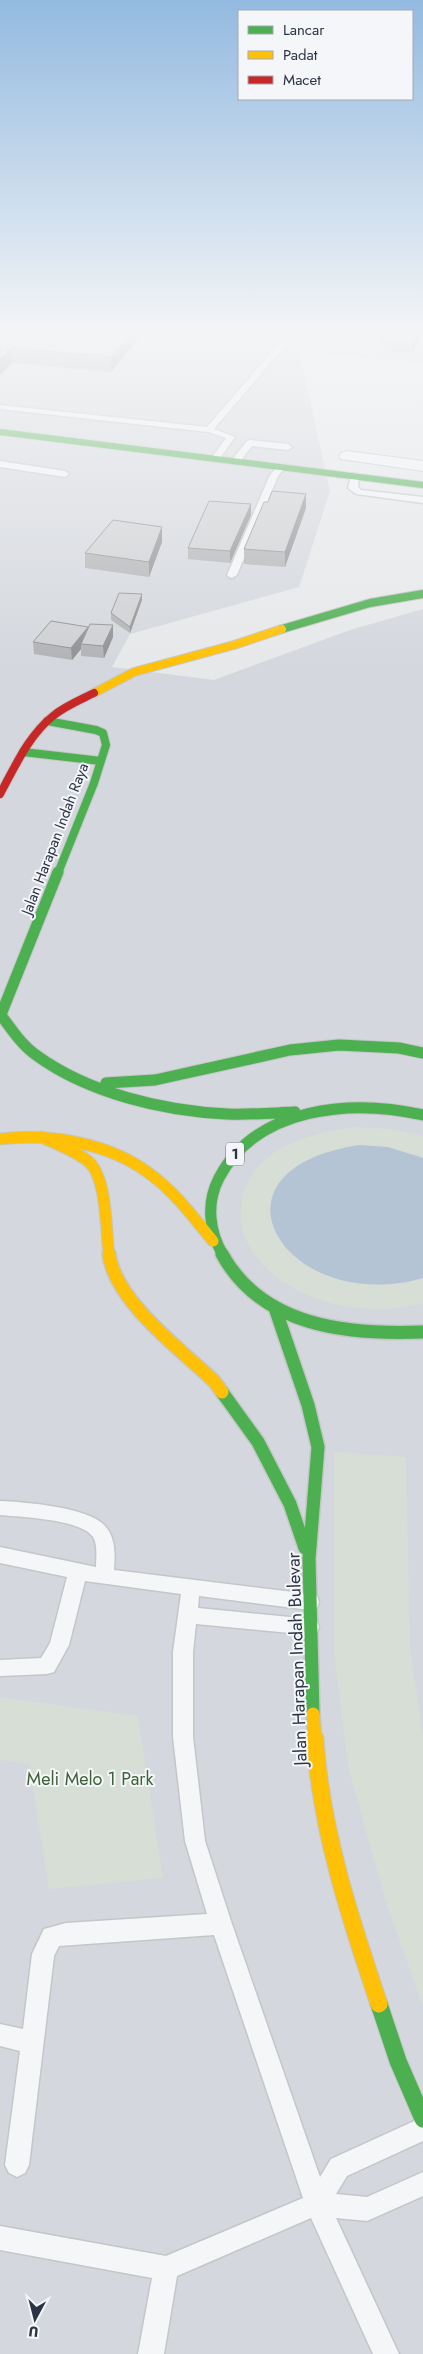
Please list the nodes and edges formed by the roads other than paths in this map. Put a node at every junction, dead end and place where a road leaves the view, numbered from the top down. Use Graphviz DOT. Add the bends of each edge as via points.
graph roads {
  1 [pos="94,444"];
  2 [pos="226,444"];
  3 [pos="249,444"];
  4 [pos="262,444"];
  5 [pos="288,448"];
  6 [pos="347,456"];
  7 [pos="215,459"];
  8 [pos="235,462"];
  9 [pos="0,464"];
  10 [pos="423,466"];
  11 [pos="280,468"];
  12 [pos="64,474"];
  13 [pos="422,486"];
  14 [pos="232,575"];
  15 [pos="423,594"];
  16 [pos="47,721"];
  17 [pos="23,752"];
  18 [pos="102,760"];
  19 [pos="0,794"];
  20 [pos="0,1016"];
  21 [pos="423,1053"];
  22 [pos="97,1083"];
  23 [pos="322,1110"];
  24 [pos="423,1113"];
  25 [pos="41,1137"];
  26 [pos="0,1139"];
  27 [pos="213,1241"];
  28 [pos="275,1308"];
  29 [pos="423,1332"];
  30 [pos="0,1508"];
  31 [pos="0,1555"];
  32 [pos="309,1559"];
  33 [pos="78,1571"];
  34 [pos="104,1577"];
  35 [pos="191,1588"];
  36 [pos="310,1602"];
  37 [pos="188,1615"];
  38 [pos="310,1628"];
  39 [pos="0,1668"];
  40 [pos="221,1924"];
  41 [pos="0,2035"];
  42 [pos="31,2042"];
  43 [pos="423,2119"];
  44 [pos="423,2129"];
  45 [pos="17,2165"];
  46 [pos="423,2184"];
  47 [pos="317,2204"];
  48 [pos="0,2238"];
  49 [pos="166,2268"];
  50 [pos="151,2354"];
  51 [pos="386,2354"];
  1 -- 7 [label="main road"];
  2 -- 7 [label="lane"];
  3 -- 8 [label="lane"];
  4 -- 5 [label="lane"];
  6 -- 10 [label="street"];
  7 -- 8 [label="main road"];
  8 -- 11 [label="main road"];
  9 -- 12 [label="lane"];
  11 -- 13 [label="main road"];
  11 -- 14 [label="lane" via="274,475"];
  15 -- 16 [label="main road" via="309,620 234,645 134,672 66,707"];
  16 -- 17 [label="main road"];
  16 -- 18 [label="main road" via="88,727 102,733 106,745"];
  17 -- 18 [label="main road, Jalan Harapan Indah Raya"];
  17 -- 19 [label="main road"];
  18 -- 20 [label="main road, Jalan Harapan Indah Raya"];
  20 -- 22 [label="main road" via="35,1054 64,1072"];
  21 -- 22 [label="main road" via="399,1048 339,1046 290,1050 155,1080"];
  22 -- 23 [label="main road" via="147,1103 226,1114"];
  23 -- 24 [label="main road, 1" via="362,1106"];
  23 -- 27 [label="main road, 1" via="273,1126 241,1146 219,1172 209,1203"];
  25 -- 26 [label="main road"];
  25 -- 27 [label="main road" via="100,1151 140,1166 188,1210"];
  25 -- 32 [label="main road" via="90,1163 100,1180 110,1261 121,1286 133,1305 214,1381 258,1442 290,1504"];
  27 -- 28 [label="main road, 1" via="236,1278"];
  28 -- 29 [label="main road, 1" via="321,1327 372,1335"];
  28 -- 32 [label="main road, Jalan Harapan Indah Bulevar" via="308,1405 318,1447"];
  30 -- 34 [label="lane" via="33,1510 88,1523 98,1530 106,1550"];
  31 -- 33 [label="lane"];
  32 -- 36 [label="main road, Jalan Harapan Indah Bulevar"];
  33 -- 34 [label="lane"];
  33 -- 39 [label="lane" via="59,1645 47,1666"];
  34 -- 35 [label="lane"];
  35 -- 36 [label="lane"];
  35 -- 37 [label="lane"];
  36 -- 38 [label="main road, Jalan Harapan Indah Bulevar"];
  37 -- 38 [label="lane"];
  37 -- 40 [label="lane" via="183,1738 195,1842"];
  38 -- 43 [label="main road, Jalan Harapan Indah Bulevar" via="314,1742 330,1846 398,2061"];
  40 -- 42 [label="lane" via="52,1937 43,1954"];
  40 -- 47 [label="lane"];
  41 -- 42 [label="lane"];
  42 -- 45 [label="lane"];
  44 -- 47 [label="lane" via="339,2166"];
  46 -- 47 [label="lane" via="367,2209"];
  47 -- 49 [label="lane"];
  47 -- 51 [label="lane"];
  48 -- 49 [label="lane"];
  49 -- 50 [label="lane"];
}
